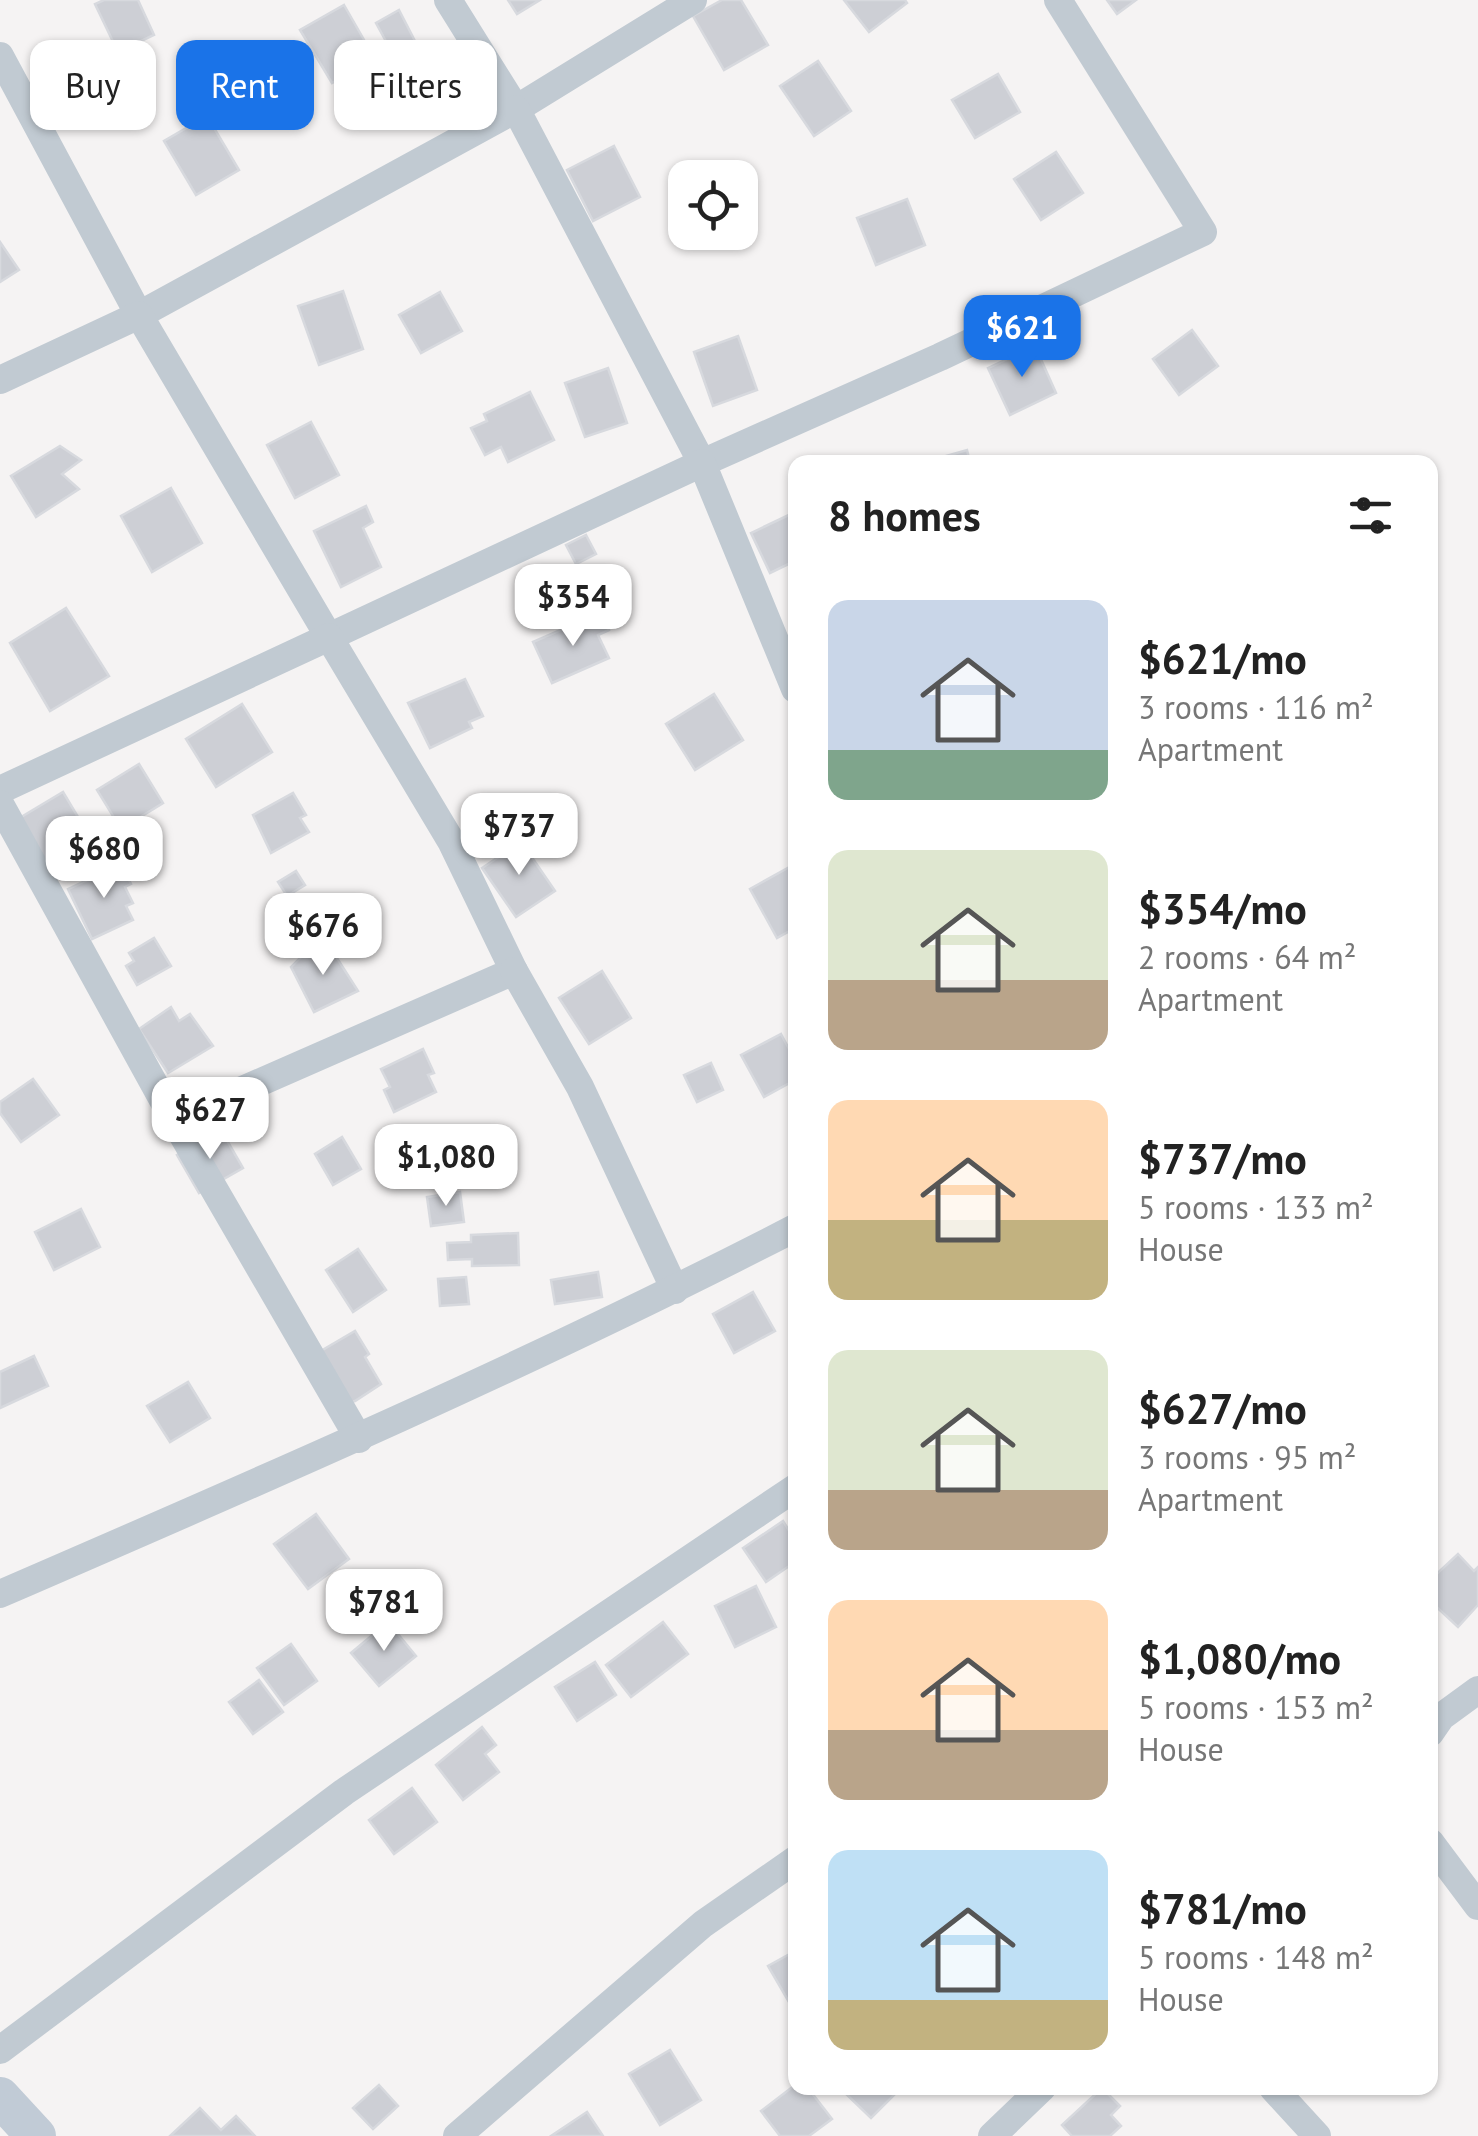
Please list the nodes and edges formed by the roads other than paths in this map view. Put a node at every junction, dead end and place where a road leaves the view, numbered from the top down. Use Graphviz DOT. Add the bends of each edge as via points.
graph roads {
  1 [pos="448,0"];
  2 [pos="693,0"];
  3 [pos="1058,0"];
  4 [pos="0,56"];
  5 [pos="516,109"];
  6 [pos="139,315"];
  7 [pos="0,380"];
  8 [pos="702,463"];
  9 [pos="329,636"];
  10 [pos="788,672"];
  11 [pos="0,790"];
  12 [pos="0,804"];
  13 [pos="514,972"];
  14 [pos="174,1120"];
  15 [pos="788,1232"];
  16 [pos="675,1290"];
  17 [pos="359,1439"];
  18 [pos="788,1493"];
  19 [pos="0,1594"];
  20 [pos="1478,1690"];
  21 [pos="1438,1722"];
  22 [pos="1438,1853"];
  23 [pos="788,1865"];
  24 [pos="1478,1906"];
  25 [pos="0,2050"];
  26 [pos="1035,2095"];
  27 [pos="1279,2095"];
  28 [pos="0,2097"];
  29 [pos="36,2136"];
  30 [pos="457,2136"];
  31 [pos="992,2136"];
  32 [pos="1317,2136"];
  1 -- 5 [label="street"];
  2 -- 5 [label="street"];
  3 -- 8 [label="street" via="1203,232"];
  4 -- 6 [label="street"];
  5 -- 6 [label="street"];
  5 -- 8 [label="street"];
  6 -- 7 [label="street"];
  6 -- 9 [label="street"];
  8 -- 9 [label="street"];
  8 -- 10 [label="street"];
  9 -- 11 [label="street"];
  9 -- 13 [label="street" via="451,841"];
  12 -- 14 [label="street"];
  13 -- 14 [label="street"];
  13 -- 16 [label="street" via="580,1087"];
  14 -- 17 [label="street"];
  15 -- 16 [label="street"];
  16 -- 17 [label="street"];
  17 -- 19 [label="street"];
  18 -- 25 [label="street" via="344,1792"];
  20 -- 21 [label="street"];
  22 -- 24 [label="street"];
  23 -- 30 [label="street" via="703,1924"];
  26 -- 31 [label="street"];
  27 -- 32 [label="street"];
  28 -- 29 [label="street"];
}
